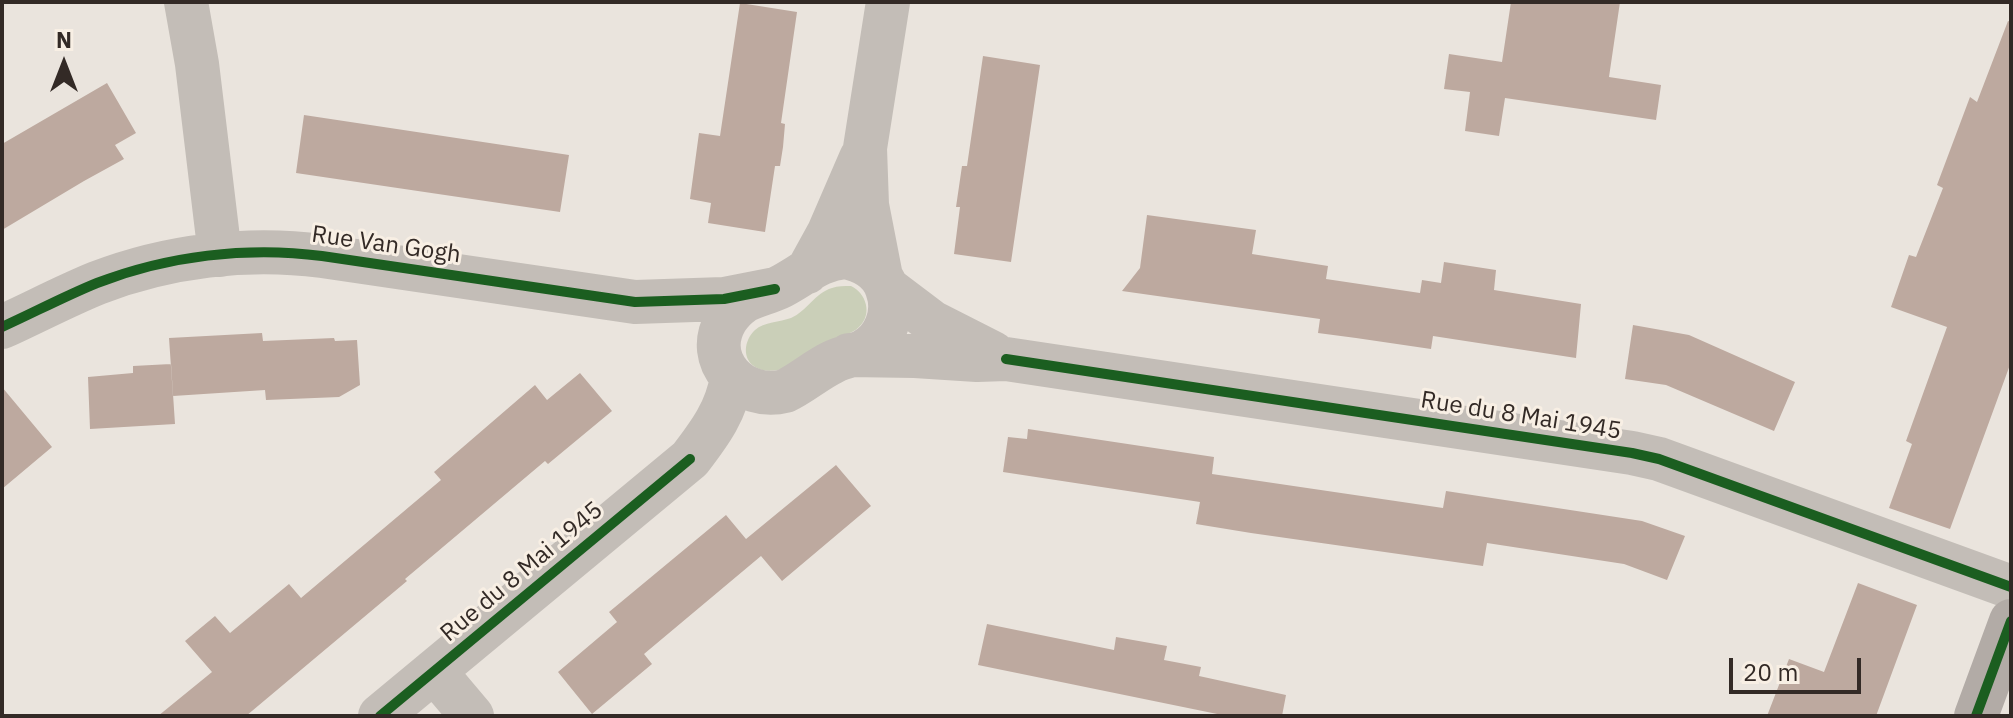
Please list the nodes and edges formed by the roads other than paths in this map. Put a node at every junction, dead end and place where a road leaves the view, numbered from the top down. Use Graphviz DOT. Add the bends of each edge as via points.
graph roads {
  1 [pos="186,2"];
  2 [pos="888,2"];
  3 [pos="865,148"];
  4 [pos="220,255"];
  5 [pos="791,281"];
  6 [pos="884,282"];
  7 [pos="635,302"];
  8 [pos="2,327"];
  9 [pos="849,355"];
  10 [pos="1006,359"];
  11 [pos="726,365"];
  12 [pos="793,388"];
  13 [pos="690,459"];
  14 [pos="2011,587"];
  15 [pos="2011,621"];
  16 [pos="434,671"];
  17 [pos="380,716"];
  18 [pos="472,716"];
  19 [pos="1976,716"];
  1 -- 4 [label="street"];
  2 -- 3 [label="street"];
  3 -- 5 [label="street" via="829,232"];
  3 -- 6 [label="street, Rue du 8 Mai 1945" via="867,205"];
  4 -- 7 [label="street, Rue Van Gogh" via="299,253"];
  4 -- 8 [label="street, Rue Van Gogh" via="120,276"];
  5 -- 6 [label="street, Rue du 8 Mai 1945" via="828,259 845,257 869,265"];
  5 -- 7 [label="street, Rue Van Gogh" via="724,299"];
  5 -- 11 [label="street, Rue du 8 Mai 1945" via="731,312 719,344"];
  6 -- 9 [label="street, Rue du 8 Mai 1945" via="891,309 887,325 872,346"];
  6 -- 10 [label="street, Rue du 8 Mai 1945" via="932,322"];
  7 -- 11 [label="street, Rue Van Gogh" via="692,326"];
  9 -- 10 [label="street, Rue du 8 Mai 1945"];
  9 -- 12 [label="street, Rue du 8 Mai 1945"];
  10 -- 14 [label="street, Rue du 8 Mai 1945" via="1659,459"];
  11 -- 12 [label="street, Rue Van Gogh" via="743,387 760,393"];
  11 -- 13 [label="street, Rue du 8 Mai 1945" via="728,399"];
  12 -- 13 [label="street, Rue du 8 Mai 1945" via="749,428"];
  13 -- 16 [label="street, Rue du 8 Mai 1945"];
  15 -- 19 [label="main road"];
  16 -- 17 [label="street, Rue du 8 Mai 1945"];
  16 -- 18 [label="street"];
}
